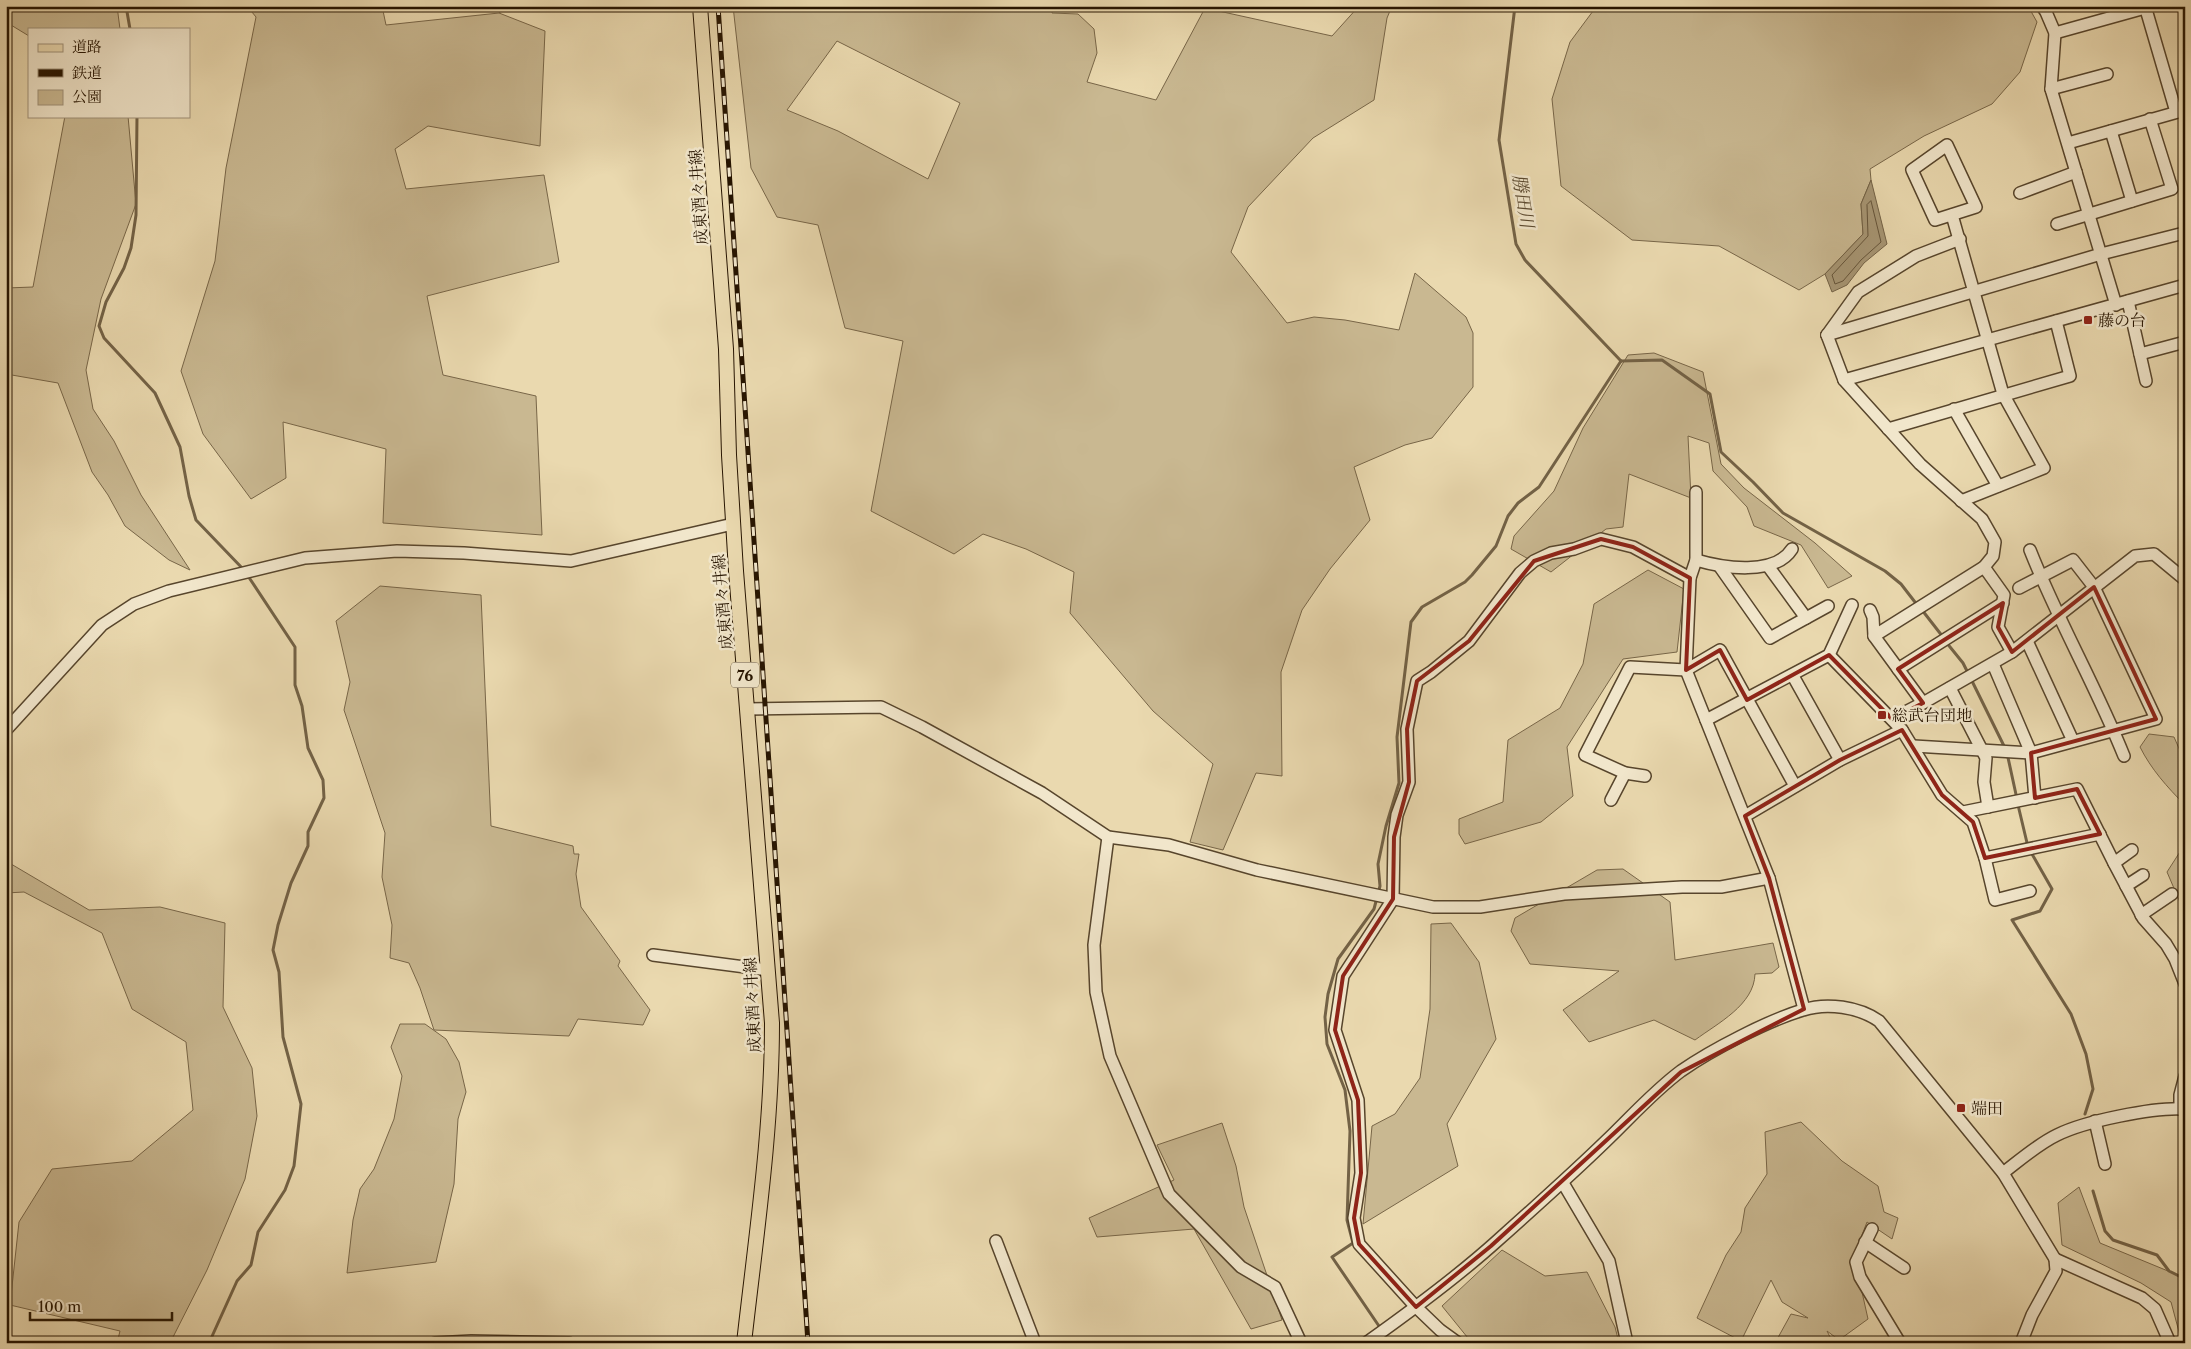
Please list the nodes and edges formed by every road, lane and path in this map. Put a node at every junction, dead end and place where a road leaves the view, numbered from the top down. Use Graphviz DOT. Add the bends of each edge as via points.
graph roads {
  1 [pos="700,6"];
  2 [pos="2042,6"];
  3 [pos="2145,7"];
  4 [pos="2055,33"];
  5 [pos="2106,74"];
  6 [pos="2051,89"];
  7 [pos="2180,111"];
  8 [pos="2150,120"];
  9 [pos="2110,131"];
  10 [pos="2068,143"];
  11 [pos="2076,172"];
  12 [pos="2020,193"];
  13 [pos="2132,201"];
  14 [pos="2090,213"];
  15 [pos="1952,215"];
  16 [pos="2057,224"];
  17 [pos="2185,235"];
  18 [pos="1960,239"];
  19 [pos="2101,254"];
  20 [pos="2185,286"];
  21 [pos="1975,293"];
  22 [pos="2128,301"];
  23 [pos="2116,305"];
  24 [pos="2056,321"];
  25 [pos="1827,335"];
  26 [pos="1988,340"];
  27 [pos="2185,342"];
  28 [pos="2140,354"];
  29 [pos="1844,380"];
  30 [pos="2146,381"];
  31 [pos="2003,394"];
  32 [pos="1954,409"];
  33 [pos="1888,429"];
  34 [pos="1998,486"];
  35 [pos="1696,492"];
  36 [pos="1962,501"];
  37 [pos="733,524"];
  38 [pos="1792,548"];
  39 [pos="2030,550"];
  40 [pos="1696,560"];
  41 [pos="1768,566"];
  42 [pos="1720,567"];
  43 [pos="1984,567"];
  44 [pos="2040,576"];
  45 [pos="1690,578"];
  46 [pos="2183,578"];
  47 [pos="2094,587"];
  48 [pos="2019,588"];
  49 [pos="2003,603"];
  50 [pos="1852,605"];
  51 [pos="1828,606"];
  52 [pos="1870,610"];
  53 [pos="2058,616"];
  54 [pos="1806,618"];
  55 [pos="1874,636"];
  56 [pos="2027,641"];
  57 [pos="2012,652"];
  58 [pos="1828,655"];
  59 [pos="1993,664"];
  60 [pos="1898,669"];
  61 [pos="1686,670"];
  62 [pos="1793,676"];
  63 [pos="1950,688"];
  64 [pos="1747,700"];
  65 [pos="1923,704"];
  66 [pos="748,709"];
  67 [pos="1892,719"];
  68 [pos="1706,720"];
  69 [pos="6,730"];
  70 [pos="1902,730"];
  71 [pos="2114,731"];
  72 [pos="2073,741"];
  73 [pos="1914,746"];
  74 [pos="1983,750"];
  75 [pos="2030,753"];
  76 [pos="2124,756"];
  77 [pos="1840,760"];
  78 [pos="1625,773"];
  79 [pos="1645,776"];
  80 [pos="1795,786"];
  81 [pos="2035,798"];
  82 [pos="1611,800"];
  83 [pos="1988,807"];
  84 [pos="1964,812"];
  85 [pos="1745,816"];
  86 [pos="2100,834"];
  87 [pos="1108,837"];
  88 [pos="2132,850"];
  89 [pos="1985,858"];
  90 [pos="2114,863"];
  91 [pos="2143,875"];
  92 [pos="1769,878"];
  93 [pos="2126,886"];
  94 [pos="2030,891"];
  95 [pos="2172,894"];
  96 [pos="1393,899"];
  97 [pos="2141,915"];
  98 [pos="653,955"];
  99 [pos="768,970"];
  100 [pos="2185,984"];
  101 [pos="1804,1009"];
  102 [pos="2185,1076"];
  103 [pos="2182,1109"];
  104 [pos="2095,1121"];
  105 [pos="2104,1164"];
  106 [pos="2003,1173"];
  107 [pos="1563,1183"];
  108 [pos="1872,1229"];
  109 [pos="996,1241"];
  110 [pos="1866,1242"];
  111 [pos="2055,1259"];
  112 [pos="1904,1268"];
  113 [pos="1416,1307"];
  114 [pos="2022,1337"];
  115 [pos="470,1342"];
  116 [pos="516,1342"];
  117 [pos="435,1343"];
  118 [pos="570,1343"];
  119 [pos="744,1343"];
  120 [pos="1035,1343"];
  121 [pos="1301,1343"];
  122 [pos="1366,1343"];
  123 [pos="1458,1343"];
  124 [pos="1627,1343"];
  125 [pos="1900,1343"];
  126 [pos="2170,1343"];
  1 -- 37 [label="main road, 成東酒々井線 / 76" via="726,349"];
  2 -- 4 [label="street"];
  3 -- 4 [label="street"];
  3 -- 7 [label="street"];
  4 -- 6 [label="street"];
  5 -- 6 [label="street"];
  6 -- 10 [label="street"];
  7 -- 8 [label="street"];
  8 -- 9 [label="street"];
  8 -- 13 [label="street" via="2172,189"];
  9 -- 10 [label="street"];
  9 -- 13 [label="street"];
  10 -- 11 [label="street"];
  11 -- 12 [label="street"];
  11 -- 14 [label="street"];
  13 -- 14 [label="street"];
  14 -- 16 [label="street"];
  14 -- 19 [label="street"];
  15 -- 15 [label="street" via="1976,207 1947,145 1912,170 1935,220"];
  15 -- 18 [label="street"];
  17 -- 19 [label="street"];
  18 -- 21 [label="street"];
  18 -- 25 [label="street" via="1916,256 1858,292"];
  19 -- 21 [label="street"];
  19 -- 23 [label="street"];
  20 -- 22 [label="street"];
  21 -- 25 [label="street"];
  21 -- 26 [label="street"];
  22 -- 23 [label="street"];
  22 -- 28 [label="street"];
  23 -- 24 [label="street"];
  24 -- 26 [label="street"];
  24 -- 31 [label="street" via="2070,376"];
  25 -- 29 [label="street"];
  26 -- 29 [label="street"];
  26 -- 31 [label="street"];
  27 -- 28 [label="street"];
  28 -- 30 [label="street"];
  29 -- 33 [label="street"];
  31 -- 32 [label="street"];
  31 -- 34 [label="street" via="2044,468"];
  32 -- 33 [label="street"];
  32 -- 34 [label="street"];
  33 -- 36 [label="street" via="1920,464"];
  34 -- 36 [label="street"];
  35 -- 40 [label="street"];
  36 -- 43 [label="street" via="1982,519 1995,542 1993,556"];
  37 -- 66 [label="main road, 成東酒々井線 / 76"];
  37 -- 69 [label="street" via="570,561 397,551 305,558 169,591 134,604 102,625"];
  38 -- 41 [label="street" via="1788,555"];
  39 -- 44 [label="street"];
  40 -- 42 [label="street"];
  40 -- 45 [label="street"];
  41 -- 42 [label="street"];
  41 -- 54 [label="street"];
  42 -- 54 [label="street" via="1770,638"];
  43 -- 49 [label="street" via="2004,595"];
  43 -- 55 [label="street"];
  44 -- 47 [label="street" via="2073,560"];
  44 -- 48 [label="street"];
  44 -- 53 [label="street"];
  45 -- 61 [label="street"];
  45 -- 96 [label="street" via="1633,547 1601,539 1552,553 1520,574 1469,641 1417,681 1407,729 1409,782 1397,815 1394,837"];
  46 -- 47 [label="street" via="2154,554 2135,556"];
  47 -- 53 [label="street"];
  47 -- 71 [label="street" via="2156,718"];
  49 -- 57 [label="street" via="1998,627"];
  49 -- 60 [label="street"];
  50 -- 58 [label="street"];
  51 -- 54 [label="street"];
  52 -- 55 [label="street"];
  53 -- 56 [label="street"];
  53 -- 71 [label="street"];
  55 -- 60 [label="street"];
  56 -- 57 [label="street"];
  56 -- 72 [label="street"];
  57 -- 59 [label="street"];
  58 -- 62 [label="street"];
  58 -- 67 [label="street"];
  59 -- 63 [label="street"];
  59 -- 75 [label="street"];
  60 -- 65 [label="street"];
  61 -- 64 [label="street" via="1720,650"];
  61 -- 68 [label="street"];
  61 -- 78 [label="street" via="1630,667 1585,755"];
  62 -- 64 [label="street"];
  62 -- 77 [label="street"];
  63 -- 65 [label="street"];
  63 -- 74 [label="street"];
  64 -- 68 [label="street"];
  64 -- 80 [label="street"];
  65 -- 67 [label="street"];
  66 -- 87 [label="street" via="881,707 1042,793"];
  66 -- 99 [label="main road, 成東酒々井線 / 76"];
  67 -- 70 [label="street"];
  68 -- 85 [label="street"];
  70 -- 73 [label="street"];
  70 -- 77 [label="street"];
  71 -- 72 [label="street"];
  71 -- 76 [label="street"];
  72 -- 75 [label="street"];
  73 -- 74 [label="street"];
  73 -- 84 [label="street" via="1942,795"];
  74 -- 75 [label="street"];
  74 -- 83 [label="street"];
  75 -- 81 [label="street"];
  77 -- 80 [label="street"];
  78 -- 79 [label="street"];
  78 -- 82 [label="street"];
  80 -- 85 [label="street"];
  81 -- 83 [label="street"];
  81 -- 86 [label="street" via="2078,789"];
  83 -- 84 [label="street"];
  84 -- 89 [label="street" via="1973,822"];
  85 -- 92 [label="street"];
  86 -- 89 [label="street"];
  86 -- 90 [label="street"];
  87 -- 96 [label="street" via="1169,845 1257,870"];
  87 -- 121 [label="street" via="1094,945 1096,992 1110,1056 1169,1194 1241,1267 1275,1287"];
  88 -- 90 [label="street"];
  89 -- 94 [label="street" via="1995,900"];
  90 -- 93 [label="street"];
  91 -- 93 [label="street"];
  92 -- 96 [label="street" via="1721,887 1564,894 1480,907 1433,907"];
  92 -- 101 [label="street"];
  93 -- 97 [label="street"];
  95 -- 97 [label="street"];
  96 -- 113 [label="street" via="1343,976 1335,1030 1358,1100 1361,1173 1354,1218 1359,1244"];
  97 -- 100 [label="street" via="2171,952"];
  98 -- 99 [label="street"];
  99 -- 119 [label="main road, 成東酒々井線 / 76" via="772,1078"];
  101 -- 106 [label="street" via="1849,1008 1865,1012 1879,1021"];
  101 -- 107 [label="street" via="1760,1028 1681,1072"];
  102 -- 103 [label="street" via="2180,1095"];
  103 -- 104 [label="street"];
  104 -- 105 [label="street"];
  104 -- 106 [label="street" via="2056,1135"];
  106 -- 111 [label="street"];
  107 -- 113 [label="street"];
  107 -- 124 [label="street" via="1610,1261"];
  108 -- 110 [label="street"];
  109 -- 120 [label="street"];
  110 -- 112 [label="street"];
  110 -- 125 [label="street" via="1856,1262 1860,1276"];
  111 -- 114 [label="street" via="2056,1271"];
  111 -- 126 [label="street" via="2142,1298 2155,1308"];
  113 -- 122 [label="street"];
  113 -- 123 [label="street"];
  115 -- 116 [label="street"];
  115 -- 117 [label="street"];
  116 -- 118 [label="street"];
}
